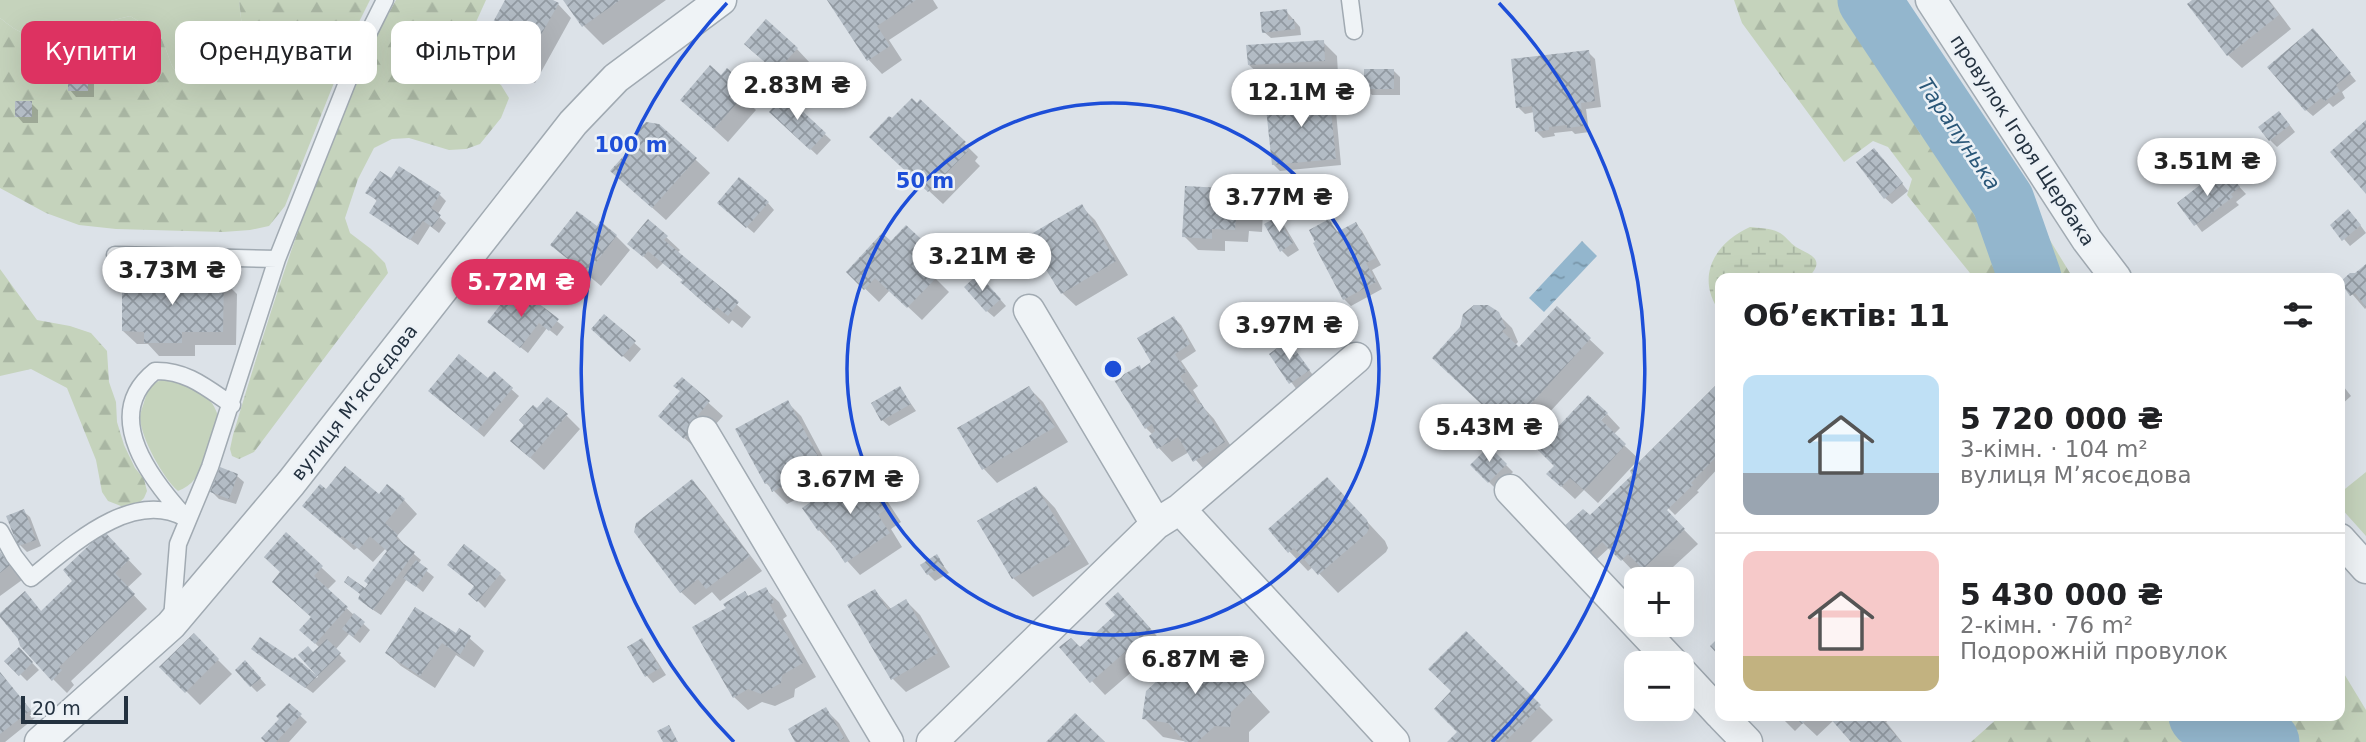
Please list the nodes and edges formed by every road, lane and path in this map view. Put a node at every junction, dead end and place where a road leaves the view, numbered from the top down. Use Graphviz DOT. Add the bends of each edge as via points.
graph roads {
  1 [pos="385,0"];
  2 [pos="721,0"];
  3 [pos="1350,0"];
  4 [pos="1931,0"];
  5 [pos="1354,31"];
  6 [pos="115,256"];
  7 [pos="277,260"];
  8 [pos="2112,273"];
  9 [pos="1029,310"];
  10 [pos="1356,358"];
  11 [pos="232,405"];
  12 [pos="703,432"];
  13 [pos="1510,490"];
  14 [pos="1168,517"];
  15 [pos="188,520"];
  16 [pos="0,531"];
  17 [pos="2345,545"];
  18 [pos="2366,568"];
  19 [pos="171,625"];
  20 [pos="1662,651"];
  21 [pos="1694,686"];
  22 [pos="1715,709"];
  23 [pos="1727,721"];
  24 [pos="40,742"];
  25 [pos="888,742"];
  26 [pos="932,742"];
  27 [pos="1394,742"];
  28 [pos="1747,742"];
  1 -- 7 [label="lane" via="359,50"];
  2 -- 19 [label="street, вулиця Мʼясоєдова" via="616,78 573,123 291,483"];
  3 -- 5 [label="lane"];
  4 -- 8 [label="street, провулок Ігоря Щербака"];
  6 -- 7 [label="lane"];
  7 -- 11 [label="lane"];
  9 -- 14 [label="street"];
  10 -- 14 [label="street"];
  11 -- 15 [label="lane"];
  11 -- 15 [label="lane" via="173,371 155,372 137,393 131,415 134,441 159,489"];
  12 -- 25 [label="street"];
  13 -- 20 [label="street"];
  14 -- 26 [label="street"];
  14 -- 27 [label="street"];
  15 -- 16 [label="lane" via="154,510 120,517 91,531 31,578"];
  15 -- 19 [label="lane" via="178,544"];
  17 -- 18 [label="street"];
  19 -- 24 [label="street, вулиця Мʼясоєдова"];
  21 -- 22 [label="street"];
  23 -- 28 [label="street"];
}
